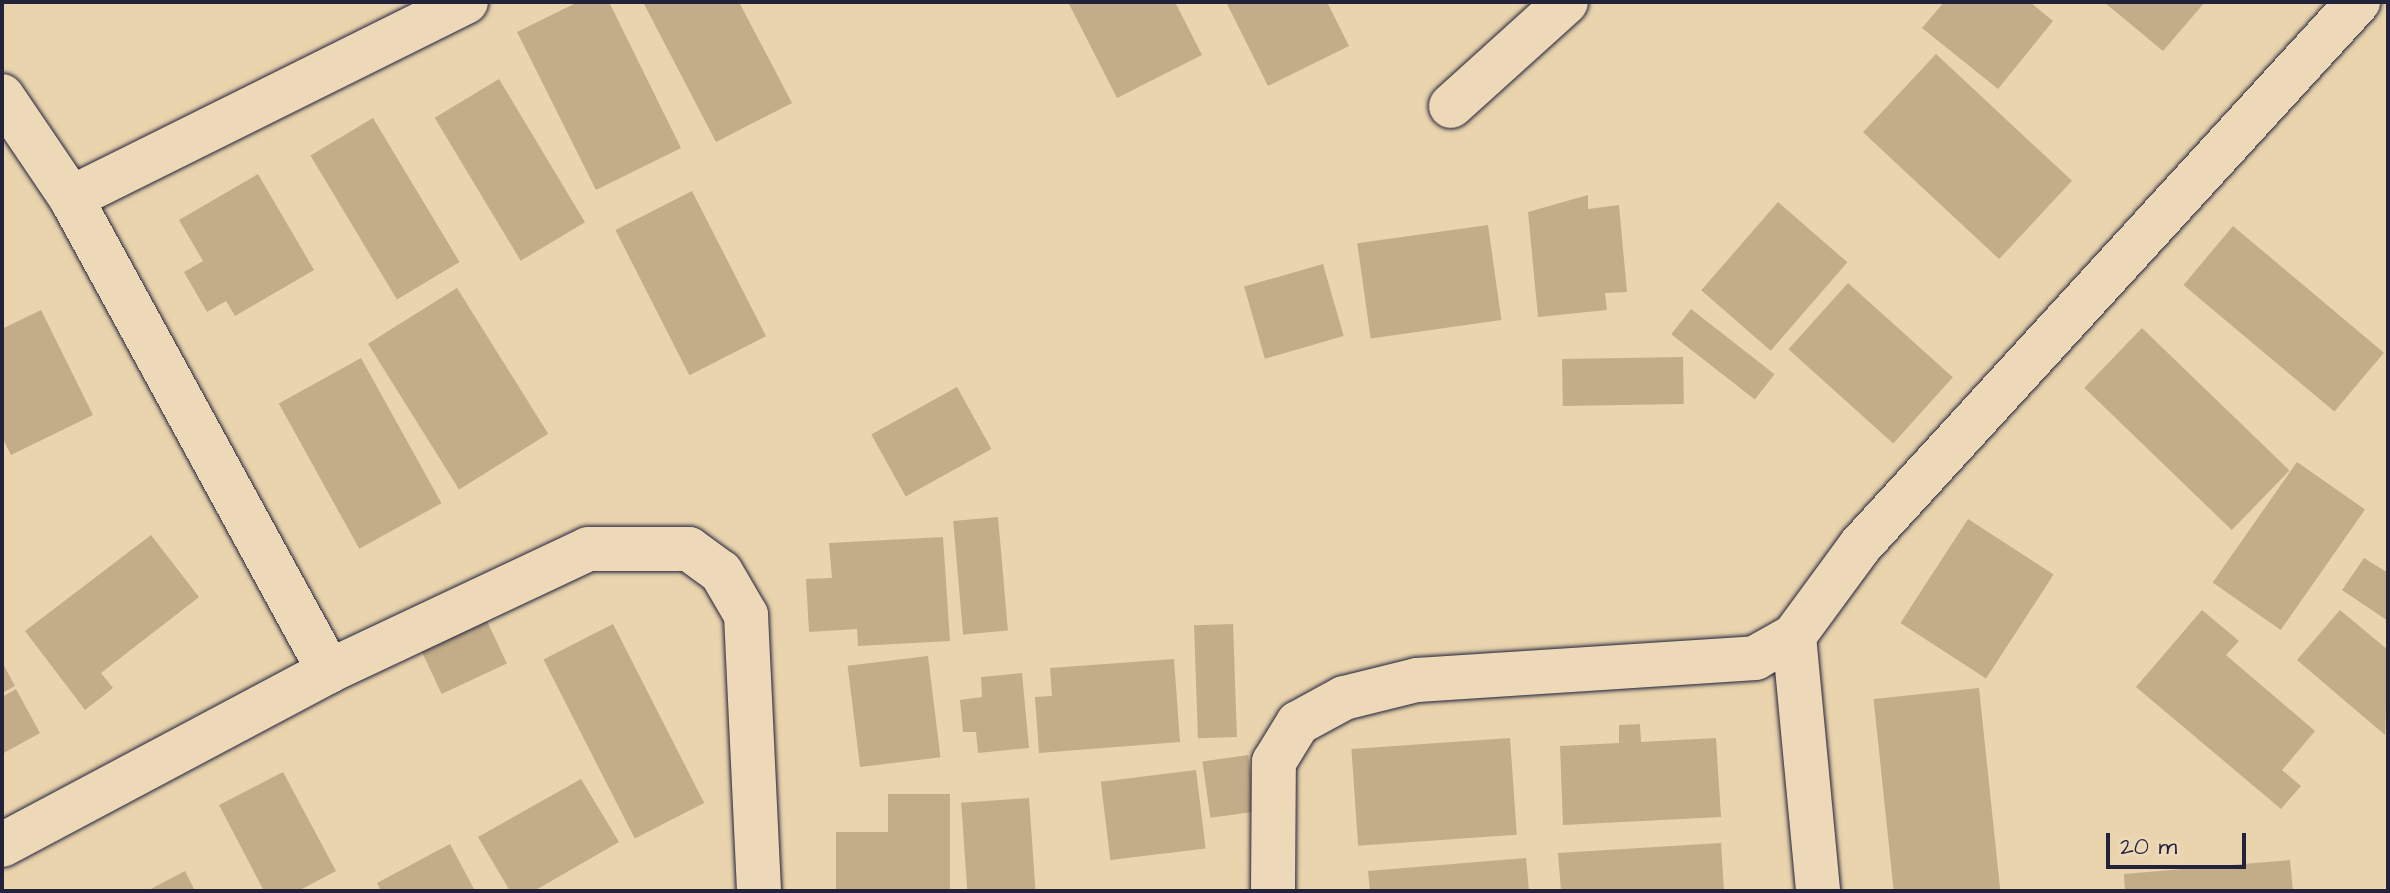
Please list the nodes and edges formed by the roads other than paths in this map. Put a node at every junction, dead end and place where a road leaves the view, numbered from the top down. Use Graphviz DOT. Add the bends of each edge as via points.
graph roads {
  1 [pos="466,2"];
  2 [pos="1566,2"];
  3 [pos="2358,2"];
  4 [pos="2,96"];
  5 [pos="1451,106"];
  6 [pos="71,198"];
  7 [pos="1794,636"];
  8 [pos="329,671"];
  9 [pos="2,845"];
  10 [pos="759,891"];
  11 [pos="1273,891"];
  12 [pos="1818,891"];
  1 -- 6 [label="street"];
  2 -- 5 [label="street"];
  3 -- 7 [label="street" via="1860,546"];
  4 -- 6 [label="street"];
  6 -- 8 [label="street"];
  7 -- 11 [label="street" via="1755,658 1417,680 1344,698 1298,723 1274,762"];
  7 -- 12 [label="street"];
  8 -- 9 [label="street"];
  8 -- 10 [label="street" via="588,549 689,549 721,572 746,615"];
}
